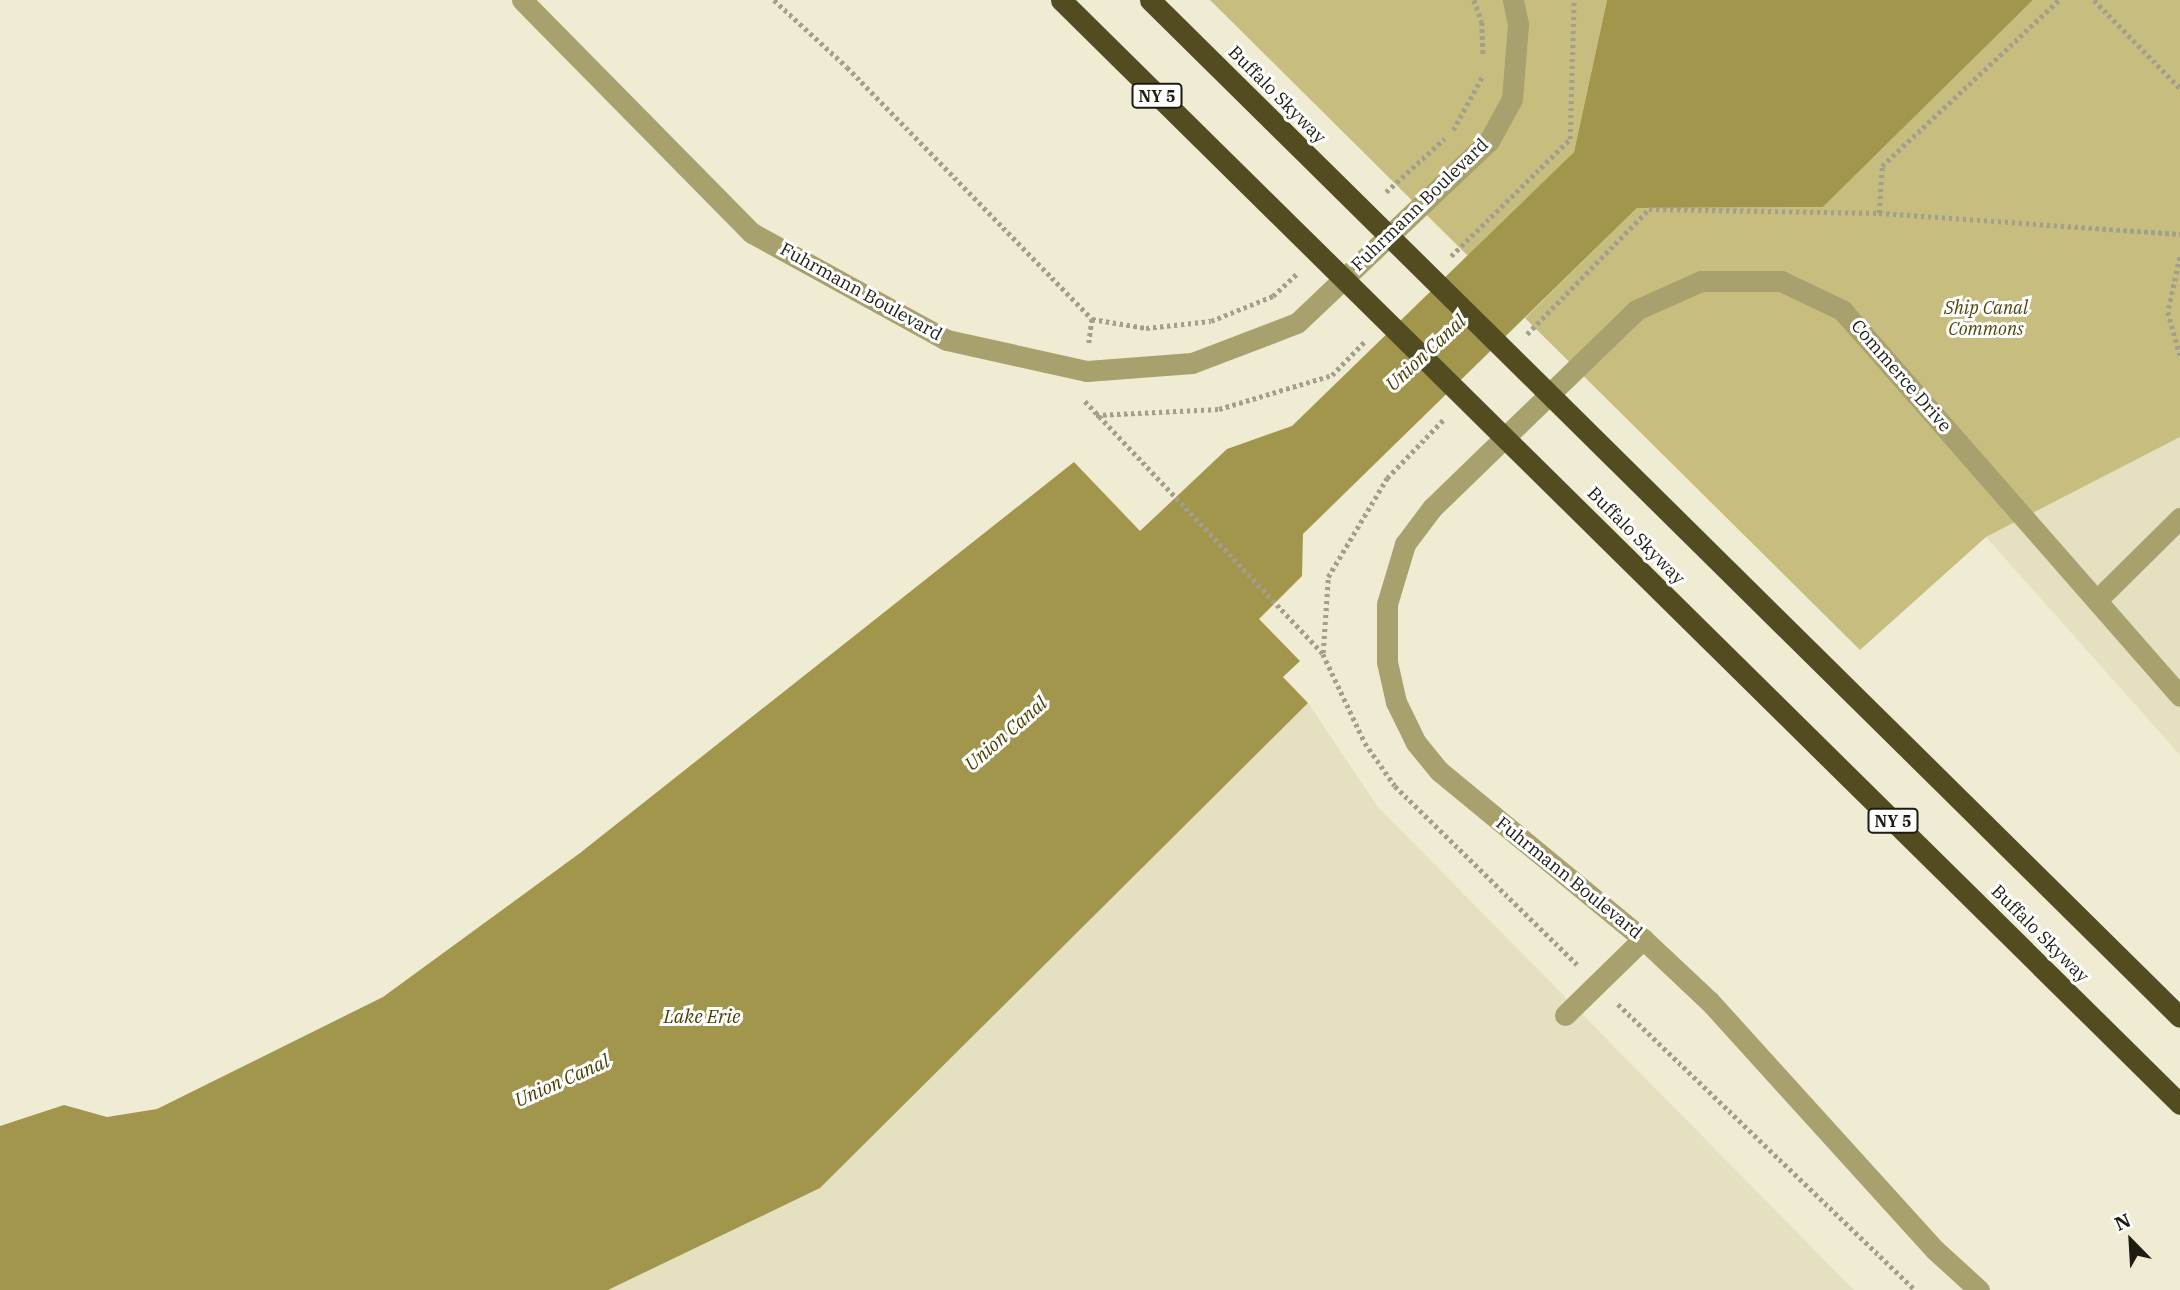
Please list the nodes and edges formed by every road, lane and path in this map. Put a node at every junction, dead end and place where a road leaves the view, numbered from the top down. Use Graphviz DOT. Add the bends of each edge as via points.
graph roads {
  1 [pos="522,0"];
  2 [pos="774,0"];
  3 [pos="1060,0"];
  4 [pos="1150,0"];
  5 [pos="1513,0"];
  6 [pos="1574,0"];
  7 [pos="2059,0"];
  8 [pos="2094,0"];
  9 [pos="2180,88"];
  10 [pos="1649,209"];
  11 [pos="1879,213"];
  12 [pos="2180,234"];
  13 [pos="2180,257"];
  14 [pos="1441,267"];
  15 [pos="1371,335"];
  16 [pos="1090,338"];
  17 [pos="2180,355"];
  18 [pos="1086,393"];
  19 [pos="1095,415"];
  20 [pos="1521,421"];
  21 [pos="2180,518"];
  22 [pos="2097,600"];
  23 [pos="2180,696"];
  24 [pos="1643,939"];
  25 [pos="1598,985"];
  26 [pos="1564,1015"];
  27 [pos="2180,1017"];
  28 [pos="2180,1104"];
  29 [pos="1915,1290"];
  30 [pos="1979,1290"];
  1 -- 5 [label="street, Fuhrmann Boulevard" via="752,233 947,340 1087,371 1192,363 1297,323 1489,141 1512,99 1518,24"];
  2 -- 16 [label="path" via="846,67 1092,319"];
  3 -- 28 [label="highway, Buffalo Skyway / NY 5"];
  4 -- 27 [label="highway, Buffalo Skyway"];
  6 -- 14 [label="path" via="1570,139"];
  7 -- 11 [label="path" via="1882,166"];
  8 -- 9 [label="path"];
  10 -- 11 [label="path"];
  11 -- 12 [label="path"];
  13 -- 17 [label="path" via="2168,312"];
  15 -- 19 [label="path" via="1332,374 1219,409 1114,418"];
  18 -- 19 [label="path" via="1084,404"];
  19 -- 25 [label="path" via="1323,654 1365,743 1395,786"];
  20 -- 22 [label="street, Commerce Drive" via="1636,310 1702,281 1781,281 1842,310"];
  20 -- 24 [label="street, Fuhrmann Boulevard" via="1432,508 1405,544 1387,604 1387,662 1396,702 1416,743 1439,771"];
  21 -- 22 [label="street"];
  22 -- 23 [label="street, Commerce Drive"];
  24 -- 25 [label="street"];
  24 -- 30 [label="street, Fuhrmann Boulevard" via="1709,1001 1935,1250"];
  25 -- 26 [label="street"];
  25 -- 29 [label="path"];
}
